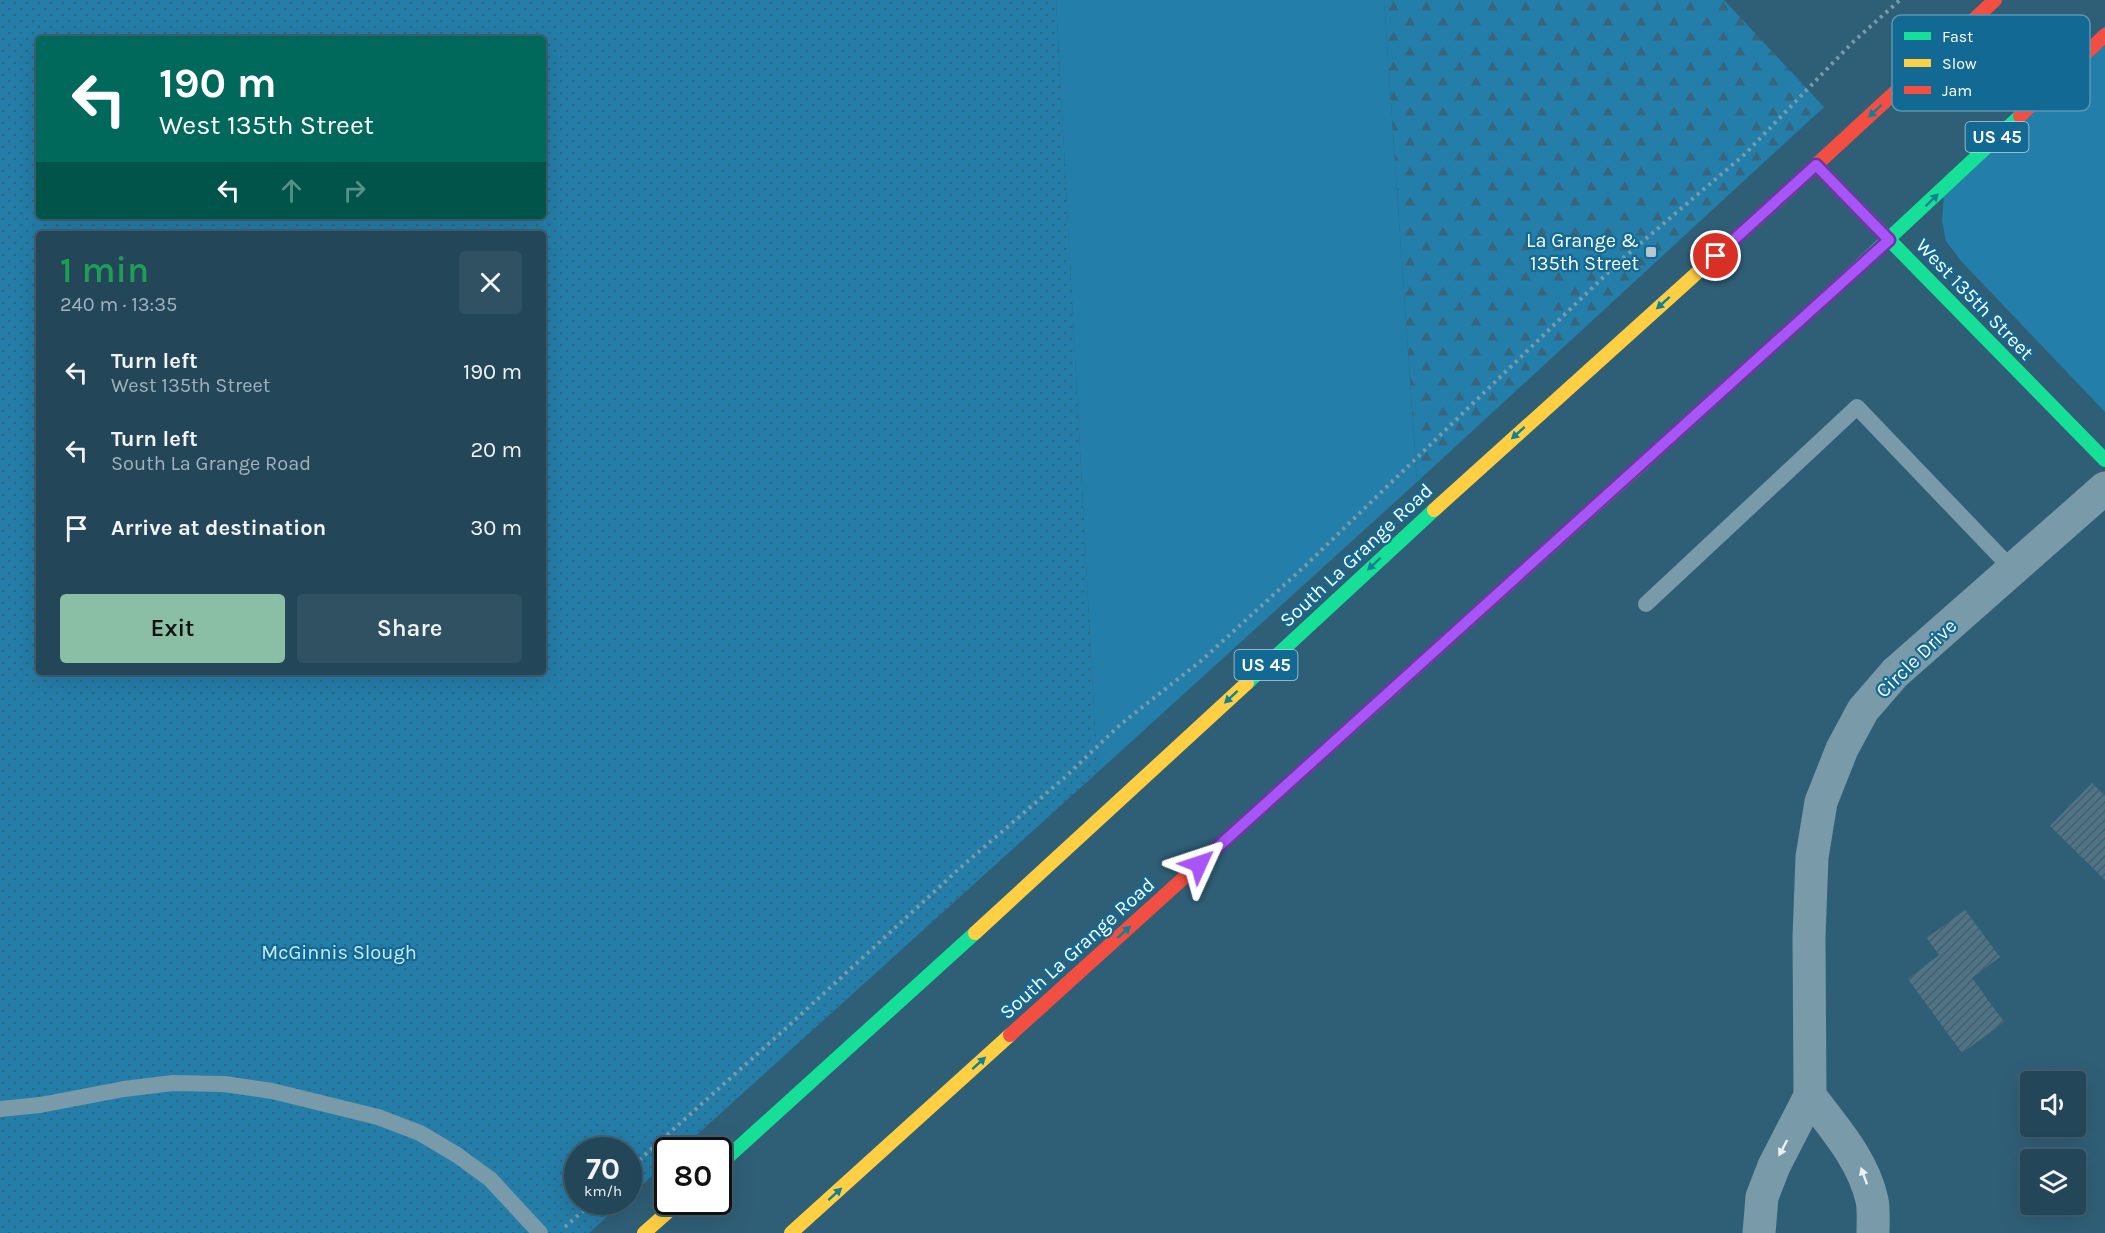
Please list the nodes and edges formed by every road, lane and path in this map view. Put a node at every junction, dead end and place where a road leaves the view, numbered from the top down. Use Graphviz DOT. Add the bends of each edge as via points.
graph roads {
  1 [pos="1900,0"];
  2 [pos="1995,0"];
  3 [pos="1979,15"];
  4 [pos="2105,35"];
  5 [pos="2090,49"];
  6 [pos="1892,95"];
  7 [pos="2025,111"];
  8 [pos="1816,165"];
  9 [pos="1889,240"];
  10 [pos="2105,460"];
  11 [pos="2105,488"];
  12 [pos="2012,569"];
  13 [pos="1646,604"];
  14 [pos="1810,1096"];
  15 [pos="0,1109"];
  16 [pos="732,1153"];
  17 [pos="642,1157"];
  18 [pos="578,1215"];
  19 [pos="664,1215"];
  20 [pos="540,1233"];
  21 [pos="558,1233"];
  22 [pos="644,1233"];
  23 [pos="791,1233"];
  24 [pos="1759,1233"];
  25 [pos="1873,1233"];
  1 -- 17 [label="path" via="1852,43 1744,154 1621,260 1289,580 1202,660 1121,724"];
  2 -- 3 [label="main road, South La Grange Road / US 45, one-way"];
  5 -- 4 [label="main road, South La Grange Road / US 45, one-way"];
  6 -- 8 [label="main road, South La Grange Road / US 45, one-way"];
  9 -- 7 [label="main road, South La Grange Road / US 45, one-way"];
  8 -- 9 [label="main road, West 135th Street"];
  8 -- 16 [label="main road, South La Grange Road / US 45, one-way" via="1394,545 1122,800"];
  9 -- 10 [label="main road, West 135th Street"];
  23 -- 9 [label="main road, South La Grange Road / US 45, one-way"];
  11 -- 12 [label="street, Circle Drive"];
  12 -- 13 [label="lane" via="1857,407"];
  12 -- 14 [label="street, Circle Drive" via="1895,673 1863,710 1821,802 1812,857 1809,937"];
  14 -- 24 [label="street, Circle Drive, one-way" via="1773,1166 1762,1197"];
  25 -- 14 [label="street, one-way" via="1873,1202 1863,1170"];
  15 -- 20 [label="lane" via="174,1083 224,1084 272,1091 378,1117 420,1133 490,1179"];
  18 -- 21 [label="path"];
  19 -- 22 [label="main road"];
}
